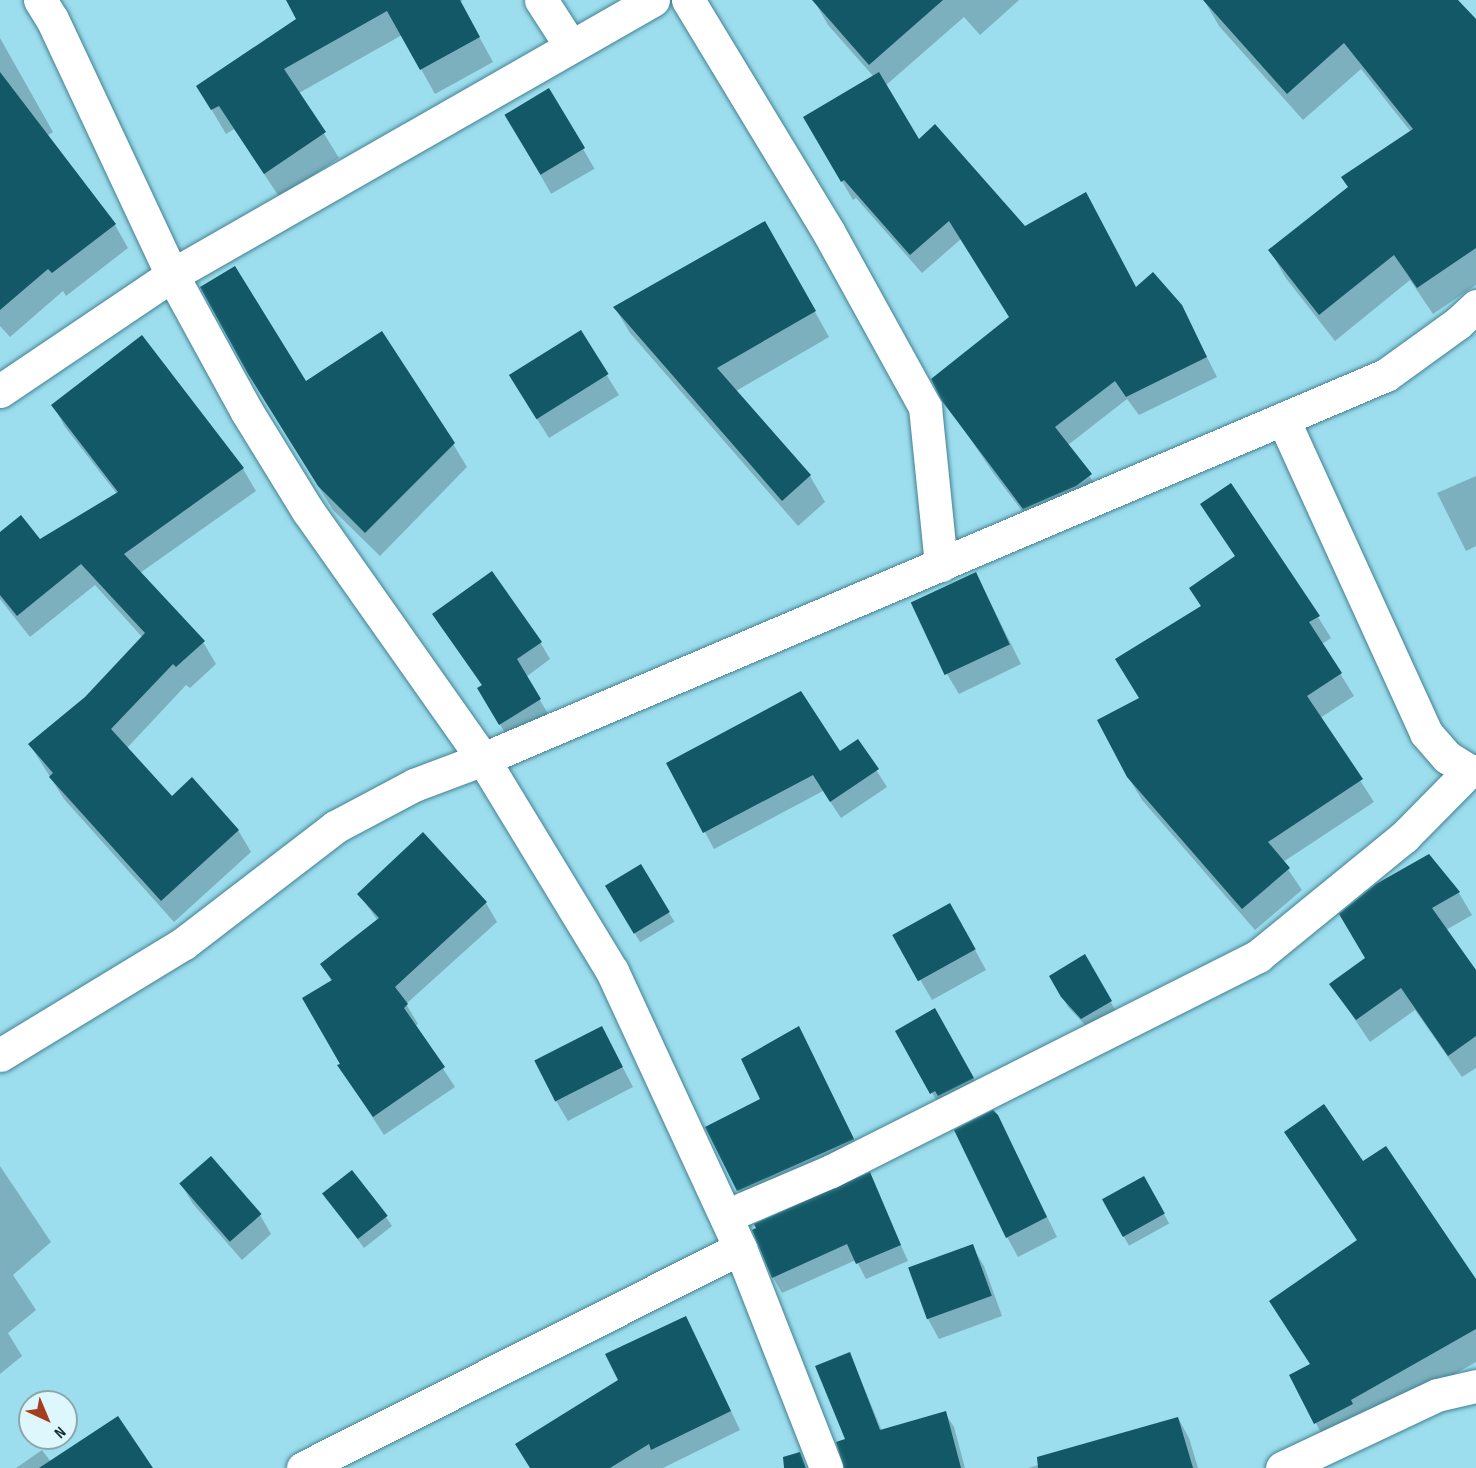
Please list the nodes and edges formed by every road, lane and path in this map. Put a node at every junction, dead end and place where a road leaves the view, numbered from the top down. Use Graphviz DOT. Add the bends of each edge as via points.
graph roads {
  1 [pos="40,0"];
  2 [pos="541,0"];
  3 [pos="653,0"];
  4 [pos="688,0"];
  5 [pos="570,45"];
  6 [pos="172,275"];
  7 [pos="1476,306"];
  8 [pos="0,391"];
  9 [pos="1283,419"];
  10 [pos="941,565"];
  11 [pos="483,759"];
  12 [pos="1472,771"];
  13 [pos="0,1055"];
  14 [pos="726,1216"];
  15 [pos="740,1248"];
  16 [pos="1476,1386"];
  17 [pos="303,1468"];
  18 [pos="826,1468"];
  19 [pos="1282,1468"];
  1 -- 6 [label="street"];
  2 -- 5 [label="street"];
  3 -- 5 [label="street"];
  4 -- 10 [label="street" via="829,233 925,407"];
  5 -- 6 [label="street"];
  6 -- 8 [label="street"];
  6 -- 11 [label="street" via="247,412 308,511"];
  7 -- 9 [label="street" via="1386,375"];
  9 -- 10 [label="street"];
  9 -- 12 [label="street" via="1426,733 1447,757"];
  10 -- 11 [label="street"];
  11 -- 13 [label="street" via="414,785 335,827 184,943"];
  11 -- 14 [label="street" via="612,971"];
  12 -- 14 [label="street" via="1404,837 1258,956 831,1172"];
  14 -- 15 [label="street"];
  15 -- 17 [label="street"];
  15 -- 18 [label="street"];
  16 -- 19 [label="street" via="1437,1395"];
}
